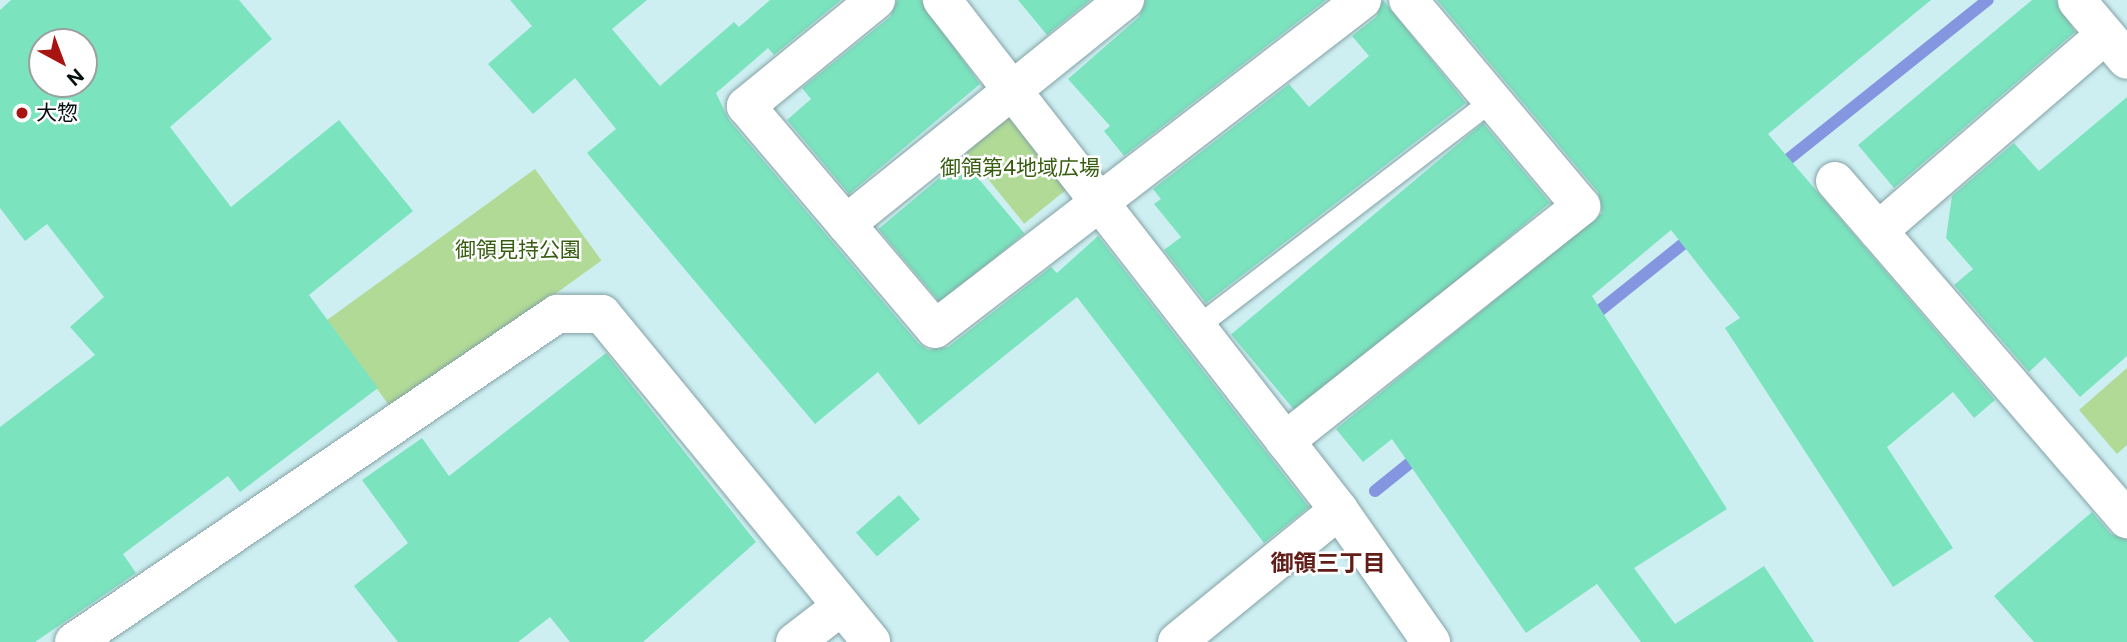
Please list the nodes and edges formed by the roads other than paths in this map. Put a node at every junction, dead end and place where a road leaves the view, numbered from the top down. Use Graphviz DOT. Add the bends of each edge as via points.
graph roads {
  1 [pos="876,0"];
  2 [pos="942,0"];
  3 [pos="1125,0"];
  4 [pos="1362,0"];
  5 [pos="1408,0"];
  6 [pos="2077,1"];
  7 [pos="2116,47"];
  8 [pos="1013,92"];
  9 [pos="1492,100"];
  10 [pos="1835,181"];
  11 [pos="1100,205"];
  12 [pos="846,224"];
  13 [pos="1878,231"];
  14 [pos="1196,327"];
  15 [pos="1285,441"];
  16 [pos="1339,510"];
  17 [pos="2127,519"];
  18 [pos="842,606"];
  19 [pos="74,642"];
  20 [pos="796,642"];
  21 [pos="872,642"];
  22 [pos="1177,642"];
  23 [pos="1431,642"];
  1 -- 12 [label="street" via="746,106"];
  2 -- 8 [label="street"];
  3 -- 8 [label="street"];
  4 -- 11 [label="street"];
  5 -- 9 [label="street"];
  6 -- 7 [label="street"];
  7 -- 13 [label="street"];
  8 -- 11 [label="street"];
  8 -- 12 [label="street"];
  9 -- 14 [label="lane"];
  9 -- 15 [label="street" via="1581,206"];
  10 -- 13 [label="street"];
  11 -- 12 [label="street" via="935,329"];
  11 -- 14 [label="street"];
  13 -- 17 [label="street"];
  14 -- 15 [label="street"];
  15 -- 16 [label="street"];
  16 -- 22 [label="street"];
  16 -- 23 [label="street"];
  18 -- 19 [label="street" via="602,314 557,314"];
  18 -- 20 [label="street"];
  18 -- 21 [label="street"];
}
